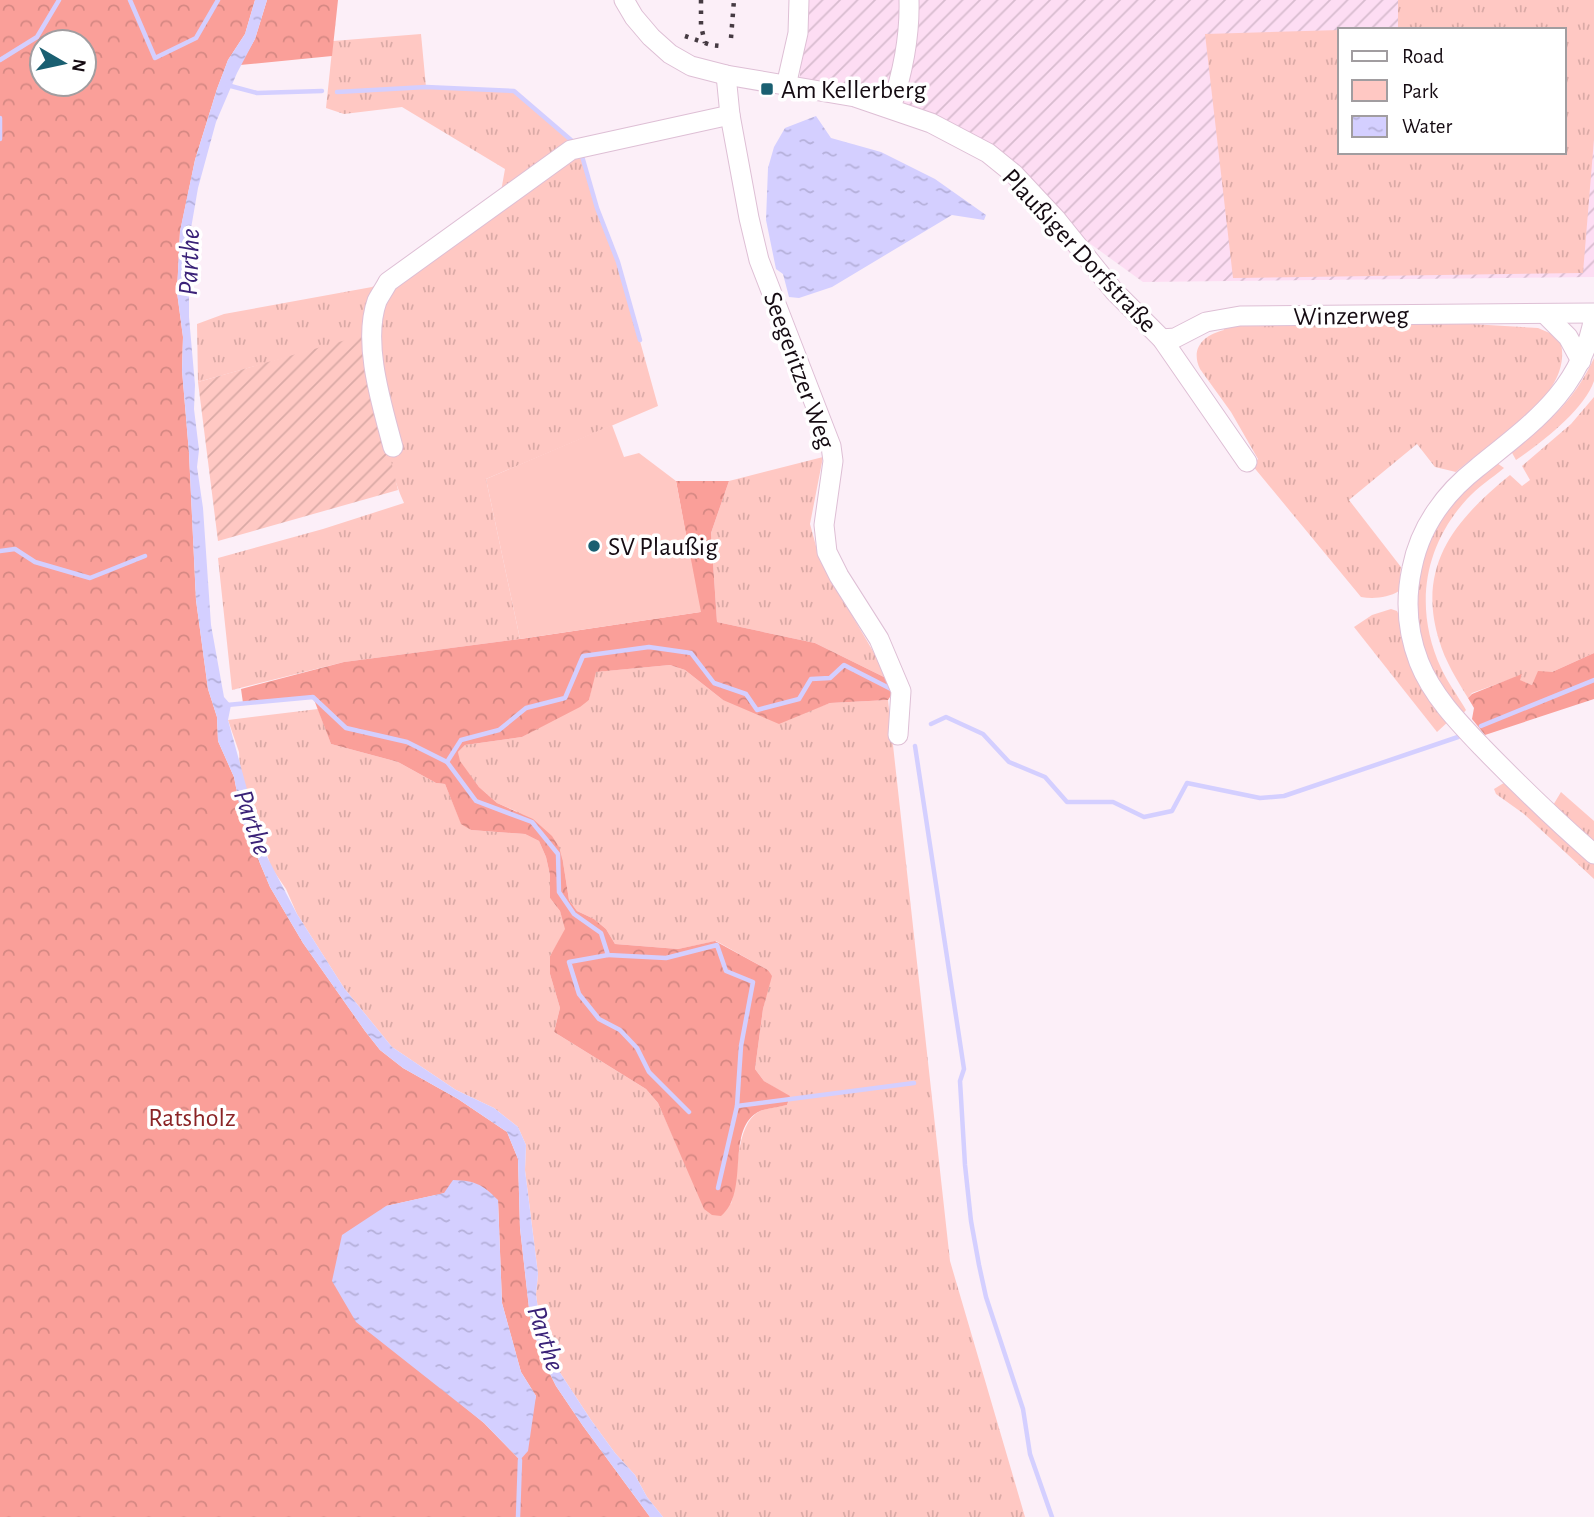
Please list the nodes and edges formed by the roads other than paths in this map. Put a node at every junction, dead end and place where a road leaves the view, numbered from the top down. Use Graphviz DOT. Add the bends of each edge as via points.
graph roads {
  1 [pos="624,0"];
  2 [pos="799,0"];
  3 [pos="909,0"];
  4 [pos="726,75"];
  5 [pos="786,86"];
  6 [pos="891,108"];
  7 [pos="730,115"];
  8 [pos="1545,314"];
  9 [pos="1594,315"];
  10 [pos="1162,339"];
  11 [pos="1581,361"];
  12 [pos="393,447"];
  13 [pos="1247,462"];
  14 [pos="898,735"];
  15 [pos="1594,854"];
  1 -- 4 [label="street, Plaußiger Dorfstraße" via="670,54 691,66"];
  2 -- 5 [label="street" via="798,33"];
  3 -- 6 [label="street" via="907,49"];
  4 -- 5 [label="street, Plaußiger Dorfstraße"];
  4 -- 7 [label="street, Seegeritzer Weg"];
  5 -- 6 [label="street, Plaußiger Dorfstraße"];
  6 -- 10 [label="street, Plaußiger Dorfstraße" via="931,122 988,153 1014,174 1114,291"];
  7 -- 12 [label="street" via="571,150 388,282 377,300 372,349"];
  7 -- 14 [label="street, Seegeritzer Weg" via="759,260 831,446 824,525 827,552 879,639 901,691"];
  8 -- 9 [label="street, Winzerweg"];
  8 -- 10 [label="street, Winzerweg" via="1240,316 1206,322 1175,338"];
  8 -- 11 [label="street" via="1568,337"];
  9 -- 11 [label="street"];
  10 -- 13 [label="street, Plaußiger Dorfstraße"];
  11 -- 15 [label="street" via="1539,418 1451,492 1426,525 1413,559 1408,602 1411,638 1433,687 1507,774"];
}
